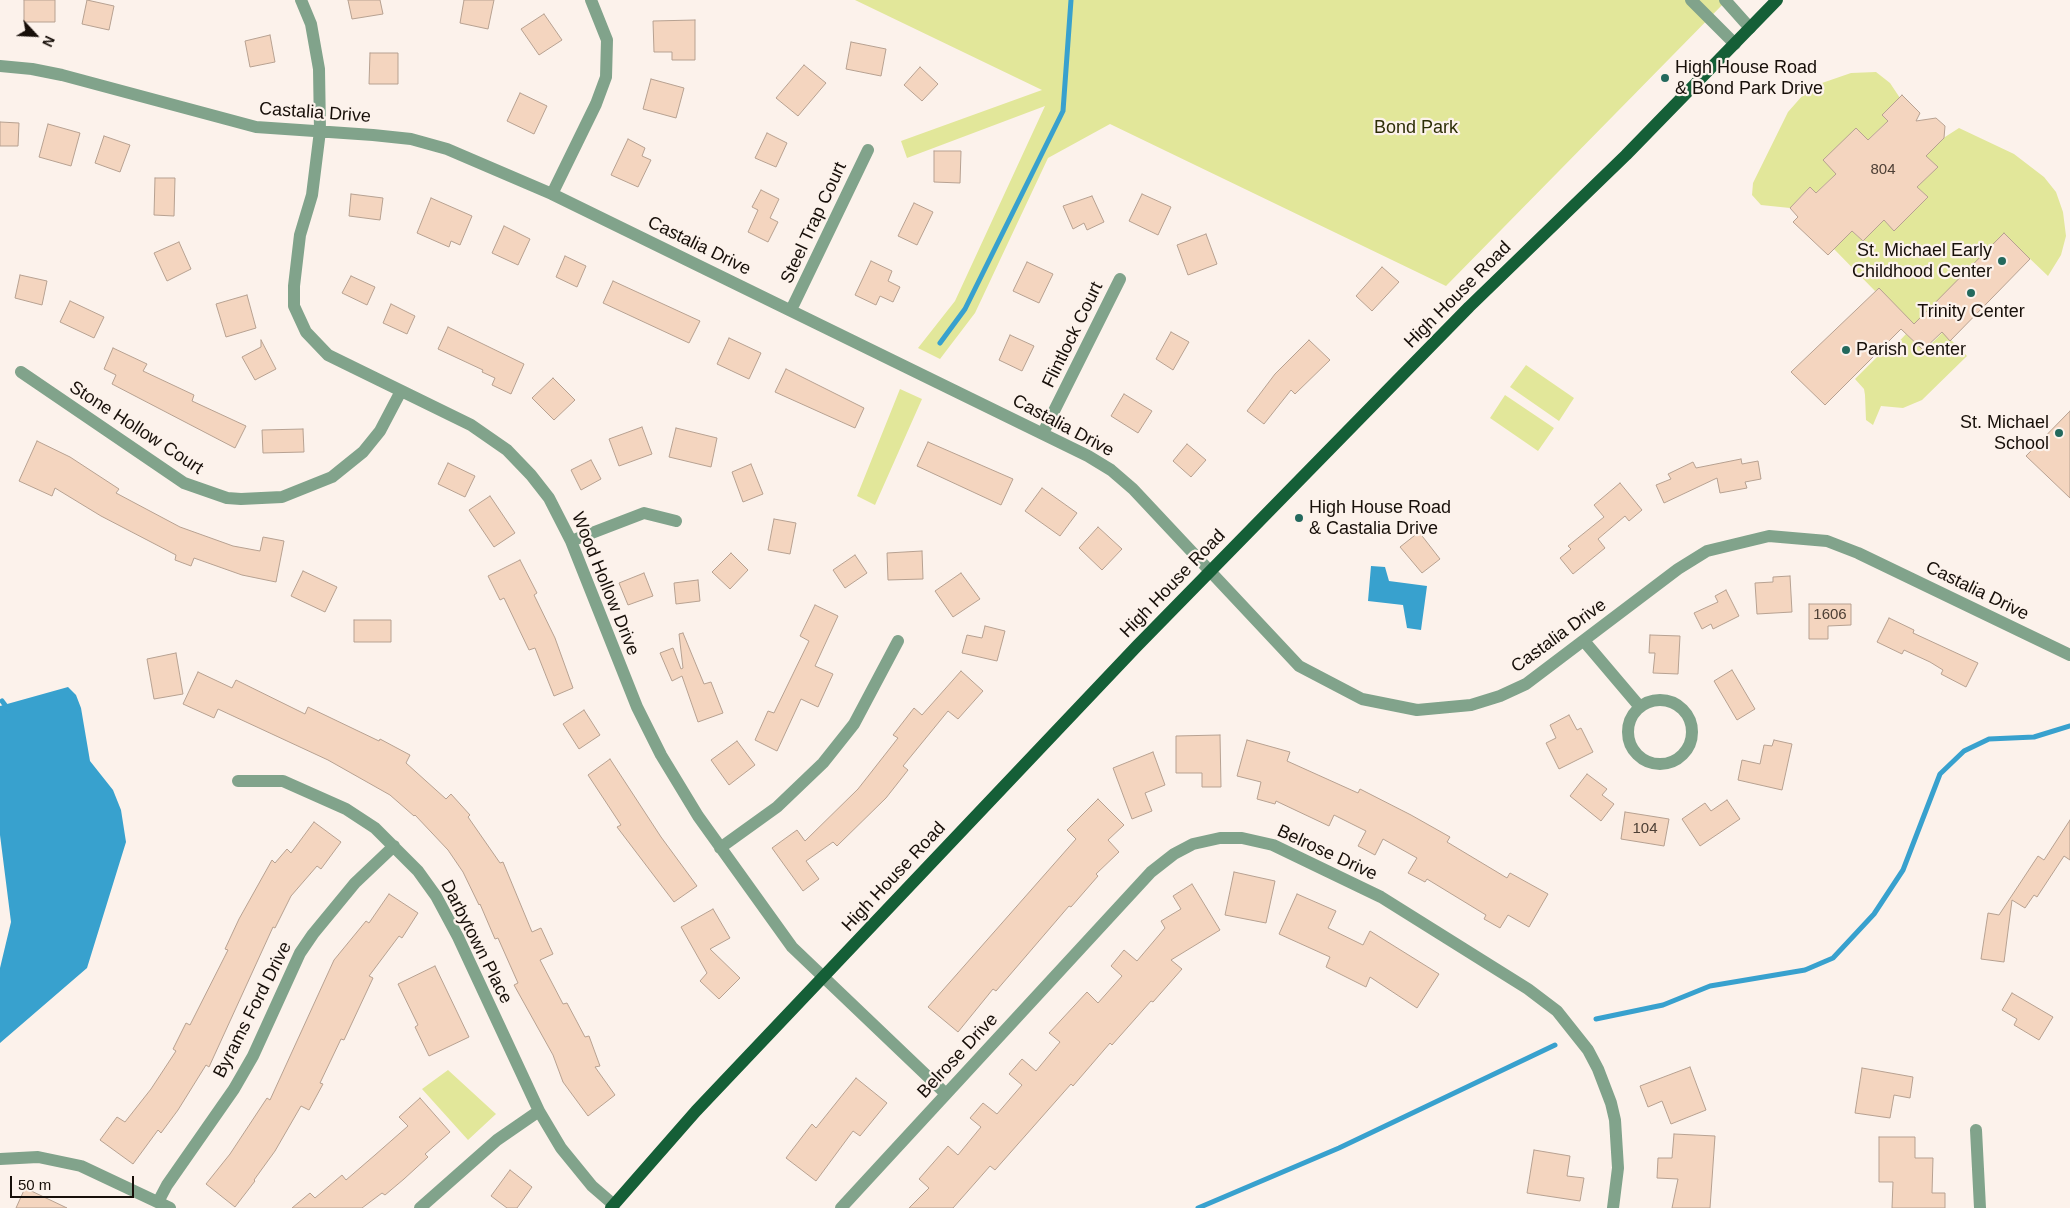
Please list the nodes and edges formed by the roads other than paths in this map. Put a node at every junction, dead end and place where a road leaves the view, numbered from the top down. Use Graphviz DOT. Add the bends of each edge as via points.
graph roads {
  1 [pos="301,0"];
  2 [pos="591,0"];
  3 [pos="1691,0"];
  4 [pos="1725,0"];
  5 [pos="1777,0"];
  6 [pos="1750,28"];
  7 [pos="1735,44"];
  8 [pos="0,66"];
  9 [pos="320,131"];
  10 [pos="868,150"];
  11 [pos="552,194"];
  12 [pos="1120,278"];
  13 [pos="792,310"];
  14 [pos="21,372"];
  15 [pos="401,390"];
  16 [pos="1043,433"];
  17 [pos="676,521"];
  18 [pos="572,541"];
  19 [pos="1210,571"];
  20 [pos="898,641"];
  21 [pos="1584,641"];
  22 [pos="2070,656"];
  23 [pos="1640,707"];
  24 [pos="238,781"];
  25 [pos="394,846"];
  26 [pos="720,848"];
  27 [pos="822,978"];
  28 [pos="946,1094"];
  29 [pos="539,1111"];
  30 [pos="1976,1130"];
  31 [pos="0,1159"];
  32 [pos="158,1202"];
  33 [pos="613,1206"];
  34 [pos="170,1208"];
  35 [pos="420,1208"];
  36 [pos="842,1208"];
  37 [pos="1614,1208"];
  38 [pos="1980,1208"];
  1 -- 9 [label="street, Wood Hollow Drive" via="311,24 319,69"];
  2 -- 11 [label="street" via="607,40 606,77"];
  3 -- 7 [label="street"];
  4 -- 6 [label="street"];
  5 -- 6 [label="main road, High House Road"];
  6 -- 7 [label="main road, High House Road"];
  7 -- 19 [label="main road, High House Road" via="1475,301"];
  8 -- 9 [label="street, Castalia Drive" via="62,75 256,127"];
  9 -- 11 [label="street, Castalia Drive" via="411,139 447,149"];
  9 -- 15 [label="street, Wood Hollow Drive" via="312,195 300,236 294,306 306,332 328,356"];
  10 -- 13 [label="street, Steel Trap Court"];
  11 -- 13 [label="street, Castalia Drive"];
  12 -- 16 [label="street, Flintlock Court"];
  13 -- 16 [label="street, Castalia Drive"];
  14 -- 15 [label="street, Stone Hollow Court" via="184,483 219,496 241,499 282,497 332,477 363,452 380,431"];
  15 -- 18 [label="street, Wood Hollow Drive" via="471,425 507,450 548,498"];
  16 -- 19 [label="street, Castalia Drive" via="1119,476"];
  17 -- 18 [label="street" via="644,513"];
  18 -- 26 [label="street, Wood Hollow Drive" via="645,723 678,784"];
  19 -- 21 [label="street, Castalia Drive" via="1298,666 1362,699 1390,706 1417,710 1470,705 1500,696 1526,684"];
  19 -- 27 [label="main road, High House Road"];
  20 -- 26 [label="street" via="854,724 823,763 777,807"];
  21 -- 22 [label="street, Castalia Drive" via="1678,569 1707,551 1778,536 1827,541 1858,553"];
  21 -- 23 [label="street"];
  23 -- 23 [label="street" via="1629,724 1628,734 1636,753 1654,764 1674,761 1689,746 1692,736 1687,715 1676,705 1661,700"];
  24 -- 25 [label="street, Darbytown Place" via="283,781 360,818"];
  25 -- 29 [label="street, Darbytown Place" via="418,871 440,904"];
  25 -- 32 [label="street, Byrams Ford Drive" via="354,883 300,953 253,1056"];
  26 -- 27 [label="street, Wood Hollow Drive" via="792,947"];
  27 -- 28 [label="street, Wood Hollow Drive"];
  27 -- 33 [label="main road, High House Road" via="696,1111"];
  28 -- 36 [label="street, Belrose Drive"];
  28 -- 37 [label="street, Belrose Drive" via="1151,872 1193,844 1220,838 1257,840 1304,859 1409,913 1528,988 1557,1011 1588,1050 1611,1103 1618,1168"];
  29 -- 33 [label="street, Darbytown Place" via="561,1148"];
  29 -- 35 [label="street" via="497,1140"];
  30 -- 38 [label="street"];
  31 -- 32 [label="street" via="38,1157 81,1166"];
  32 -- 34 [label="street"];
}
